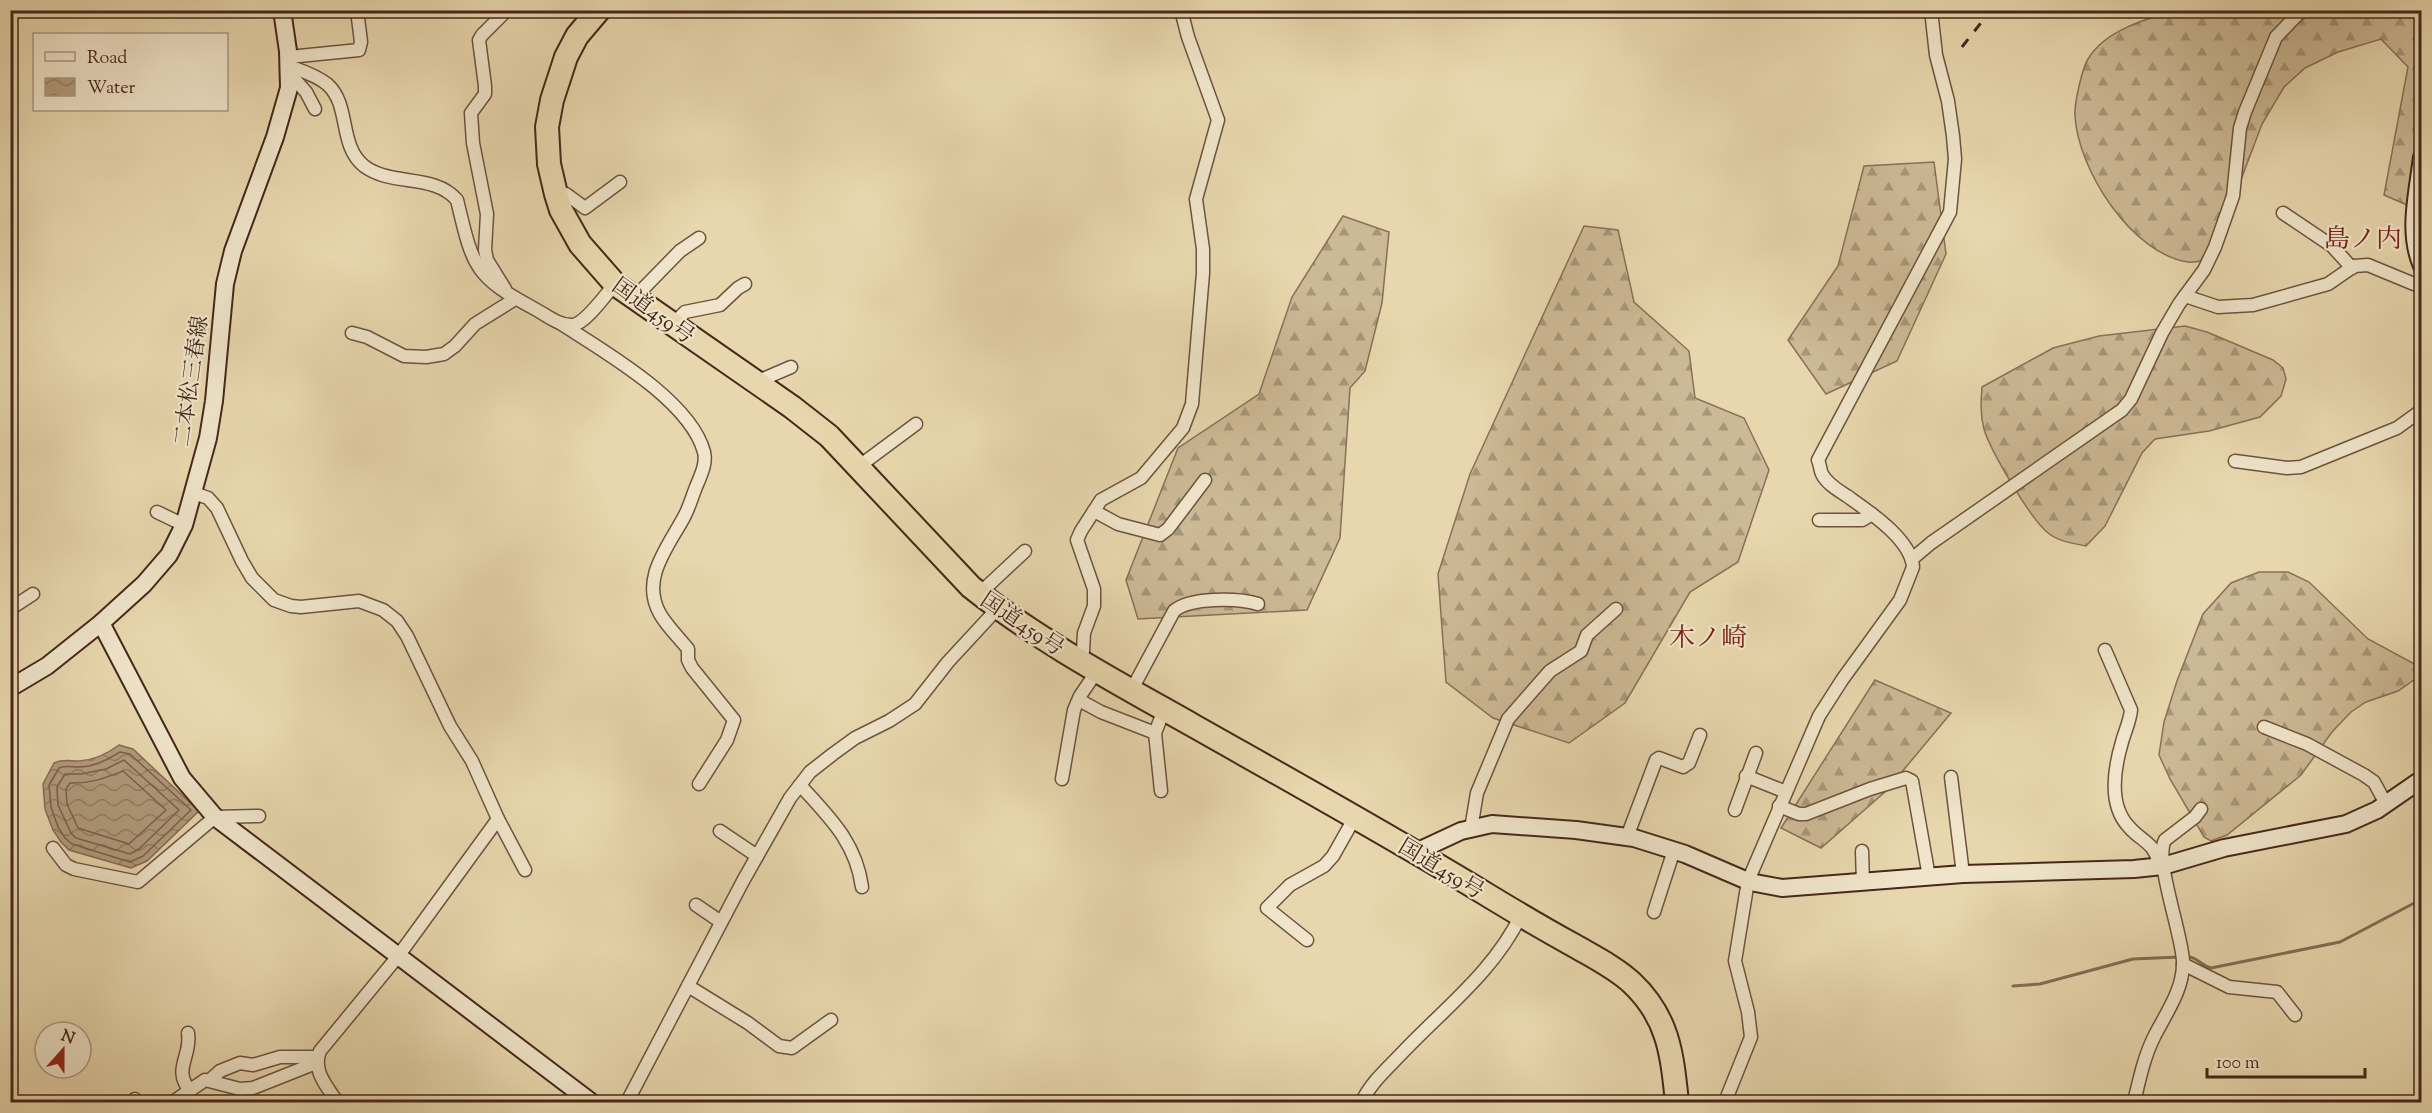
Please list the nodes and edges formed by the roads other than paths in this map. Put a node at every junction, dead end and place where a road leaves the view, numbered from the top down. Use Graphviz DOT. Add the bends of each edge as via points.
graph roads {
  1 [pos="282,10"];
  2 [pos="357,10"];
  3 [pos="507,10"];
  4 [pos="599,10"];
  5 [pos="1181,10"];
  6 [pos="1931,10"];
  7 [pos="2305,10"];
  8 [pos="289,65"];
  9 [pos="315,109"];
  10 [pos="2421,157"];
  11 [pos="620,182"];
  12 [pos="556,194"];
  13 [pos="2283,213"];
  14 [pos="699,238"];
  15 [pos="2421,266"];
  16 [pos="2352,268"];
  17 [pos="615,284"];
  18 [pos="745,284"];
  19 [pos="2421,286"];
  20 [pos="511,296"];
  21 [pos="2185,296"];
  22 [pos="634,298"];
  23 [pos="560,323"];
  24 [pos="673,324"];
  25 [pos="352,333"];
  26 [pos="791,367"];
  27 [pos="756,382"];
  28 [pos="2421,410"];
  29 [pos="916,424"];
  30 [pos="2235,461"];
  31 [pos="858,467"];
  32 [pos="1205,480"];
  33 [pos="194,494"];
  34 [pos="1094,511"];
  35 [pos="158,512"];
  36 [pos="1872,514"];
  37 [pos="1819,520"];
  38 [pos="184,525"];
  39 [pos="1025,551"];
  40 [pos="1912,559"];
  41 [pos="33,594"];
  42 [pos="979,594"];
  43 [pos="1258,604"];
  44 [pos="10,609"];
  45 [pos="997,609"];
  46 [pos="1616,609"];
  47 [pos="101,623"];
  48 [pos="2105,650"];
  49 [pos="1088,666"];
  50 [pos="10,688"];
  51 [pos="1131,691"];
  52 [pos="1078,700"];
  53 [pos="1164,710"];
  54 [pos="2264,727"];
  55 [pos="1155,733"];
  56 [pos="1700,735"];
  57 [pos="1756,753"];
  58 [pos="1746,776"];
  59 [pos="1951,777"];
  60 [pos="1062,779"];
  61 [pos="2421,779"];
  62 [pos="699,784"];
  63 [pos="800,785"];
  64 [pos="1161,791"];
  65 [pos="1786,792"];
  66 [pos="2386,804"];
  67 [pos="1779,806"];
  68 [pos="2201,809"];
  69 [pos="1735,810"];
  70 [pos="259,816"];
  71 [pos="215,817"];
  72 [pos="1355,817"];
  73 [pos="498,819"];
  74 [pos="1471,829"];
  75 [pos="720,831"];
  76 [pos="1627,837"];
  77 [pos="53,848"];
  78 [pos="1674,850"];
  79 [pos="1862,851"];
  80 [pos="1416,852"];
  81 [pos="757,856"];
  82 [pos="2161,866"];
  83 [pos="525,870"];
  84 [pos="1964,874"];
  85 [pos="1929,877"];
  86 [pos="1748,881"];
  87 [pos="1863,883"];
  88 [pos="862,887"];
  89 [pos="696,905"];
  90 [pos="1653,912"];
  91 [pos="1521,915"];
  92 [pos="721,922"];
  93 [pos="1307,940"];
  94 [pos="399,955"];
  95 [pos="2183,964"];
  96 [pos="688,986"];
  97 [pos="2295,1015"];
  98 [pos="831,1020"];
  99 [pos="188,1033"];
  100 [pos="317,1060"];
  101 [pos="210,1080"];
  102 [pos="190,1091"];
  103 [pos="173,1102"];
  104 [pos="337,1102"];
  105 [pos="591,1102"];
  106 [pos="627,1102"];
  107 [pos="1362,1102"];
  108 [pos="1677,1102"];
  109 [pos="1725,1102"];
  110 [pos="2134,1102"];
  1 -- 8 [label="street, 二本松三春線"];
  2 -- 8 [label="street" via="359,50"];
  3 -- 20 [label="street" via="479,40 485,94 471,117 487,214 487,260"];
  4 -- 12 [label="highway, 国道459号" via="576,36 550,107 547,147"];
  5 -- 34 [label="street" via="1218,120 1196,199 1203,273 1192,404 1183,428 1141,478 1101,500"];
  6 -- 36 [label="street" via="1953,136 1950,212 1818,460 1829,482"];
  7 -- 21 [label="street" via="2276,37 2244,112 2233,196 2204,270"];
  8 -- 9 [label="street"];
  8 -- 20 [label="street" via="318,78 336,95 349,144 362,164 374,173 434,185 452,194 477,267"];
  8 -- 33 [label="street, 二本松三春線" via="289,88 275,137 232,251 225,284 214,401"];
  10 -- 15 [label="street" via="2414,216"];
  11 -- 12 [label="street" via="585,208 566,194"];
  12 -- 17 [label="highway, 国道459号" via="579,244"];
  13 -- 16 [label="street" via="2332,246"];
  14 -- 22 [label="street" via="680,251"];
  16 -- 19 [label="street" via="2368,265"];
  16 -- 21 [label="street" via="2328,284 2253,304 2218,307"];
  17 -- 22 [label="highway, 国道459号"];
  17 -- 23 [label="street" via="584,319 574,325"];
  18 -- 24 [label="street" via="720,305 685,312"];
  20 -- 23 [label="street"];
  20 -- 25 [label="street" via="444,354 404,356"];
  21 -- 40 [label="street" via="2122,410"];
  22 -- 24 [label="highway, 国道459号"];
  23 -- 62 [label="street" via="669,400 685,419 705,456 685,515 662,554 652,584 660,614 688,650 692,668 734,720 727,740"];
  24 -- 27 [label="highway, 国道459号"];
  26 -- 27 [label="street"];
  27 -- 31 [label="highway, 国道459号" via="829,436"];
  28 -- 30 [label="street" via="2397,428 2301,467"];
  29 -- 31 [label="street"];
  31 -- 42 [label="highway, 国道459号"];
  32 -- 34 [label="street" via="1166,533 1160,535 1118,524"];
  33 -- 38 [label="street, 二本松三春線"];
  33 -- 73 [label="street" via="207,498 217,508 242,561 274,600 301,607 359,601 383,610 397,621 472,761"];
  34 -- 49 [label="street" via="1077,540 1094,589 1094,606 1084,633 1083,651"];
  35 -- 38 [label="street"];
  36 -- 37 [label="street" via="1862,520"];
  36 -- 40 [label="street" via="1903,543"];
  38 -- 47 [label="street, 二本松三春線" via="156,572"];
  39 -- 42 [label="street"];
  40 -- 65 [label="street" via="1912,576 1904,594 1819,716"];
  41 -- 44 [label="street"];
  42 -- 45 [label="highway, 国道459号"];
  43 -- 51 [label="street" via="1221,600 1178,607"];
  45 -- 49 [label="highway, 国道459号"];
  45 -- 63 [label="street" via="915,704 855,738 810,772"];
  46 -- 74 [label="street" via="1587,635 1581,651 1550,671 1508,719 1477,793"];
  47 -- 50 [label="street, 二本松三春線" via="47,666"];
  47 -- 71 [label="street" via="182,778"];
  48 -- 82 [label="street" via="2131,710 2120,749 2116,807 2129,828 2151,844"];
  49 -- 51 [label="highway, 国道459号"];
  49 -- 52 [label="street"];
  51 -- 53 [label="highway, 国道459号"];
  52 -- 55 [label="street"];
  52 -- 60 [label="street"];
  53 -- 55 [label="street"];
  53 -- 72 [label="highway, 国道459号"];
  54 -- 66 [label="street" via="2315,748 2364,775 2374,782"];
  55 -- 64 [label="street"];
  56 -- 76 [label="street" via="1689,763 1683,767 1656,760"];
  57 -- 58 [label="street"];
  58 -- 65 [label="street"];
  58 -- 69 [label="street"];
  59 -- 84 [label="street"];
  61 -- 66 [label="street"];
  63 -- 81 [label="street"];
  63 -- 88 [label="street" via="842,831 855,857"];
  65 -- 67 [label="street"];
  66 -- 82 [label="street" via="2346,824 2224,848"];
  67 -- 85 [label="street" via="1806,814 1906,778 1912,781"];
  67 -- 86 [label="street"];
  68 -- 82 [label="street" via="2165,840"];
  70 -- 71 [label="street"];
  71 -- 77 [label="street" via="138,882 74,869"];
  71 -- 94 [label="street"];
  72 -- 80 [label="highway, 国道459号"];
  72 -- 93 [label="street" via="1324,866 1290,885 1268,908"];
  73 -- 83 [label="street"];
  73 -- 94 [label="street"];
  74 -- 76 [label="street" via="1500,824"];
  74 -- 80 [label="street"];
  75 -- 81 [label="street"];
  76 -- 78 [label="street"];
  78 -- 86 [label="street"];
  78 -- 90 [label="street"];
  79 -- 87 [label="street"];
  80 -- 91 [label="highway, 国道459号"];
  81 -- 92 [label="street"];
  82 -- 84 [label="street"];
  82 -- 95 [label="street"];
  84 -- 85 [label="street"];
  85 -- 87 [label="street"];
  86 -- 87 [label="street" via="1782,888"];
  86 -- 109 [label="street" via="1735,961 1749,1012 1751,1037"];
  89 -- 92 [label="street"];
  91 -- 107 [label="street" via="1503,948 1388,1067"];
  91 -- 108 [label="highway, 国道459号" via="1632,982 1661,1020 1671,1048"];
  92 -- 96 [label="street"];
  94 -- 100 [label="street"];
  94 -- 105 [label="street"];
  95 -- 97 [label="street" via="2229,987 2277,992"];
  95 -- 110 [label="street" via="2172,1004 2154,1037"];
  96 -- 98 [label="street" via="779,1046 792,1048"];
  96 -- 106 [label="street"];
  99 -- 102 [label="street" via="181,1073"];
  100 -- 101 [label="street" via="280,1057 253,1065 240,1063"];
  100 -- 101 [label="street" via="253,1088 240,1089"];
  100 -- 104 [label="street" via="318,1070"];
  101 -- 102 [label="street"];
  102 -- 103 [label="street"];
}
